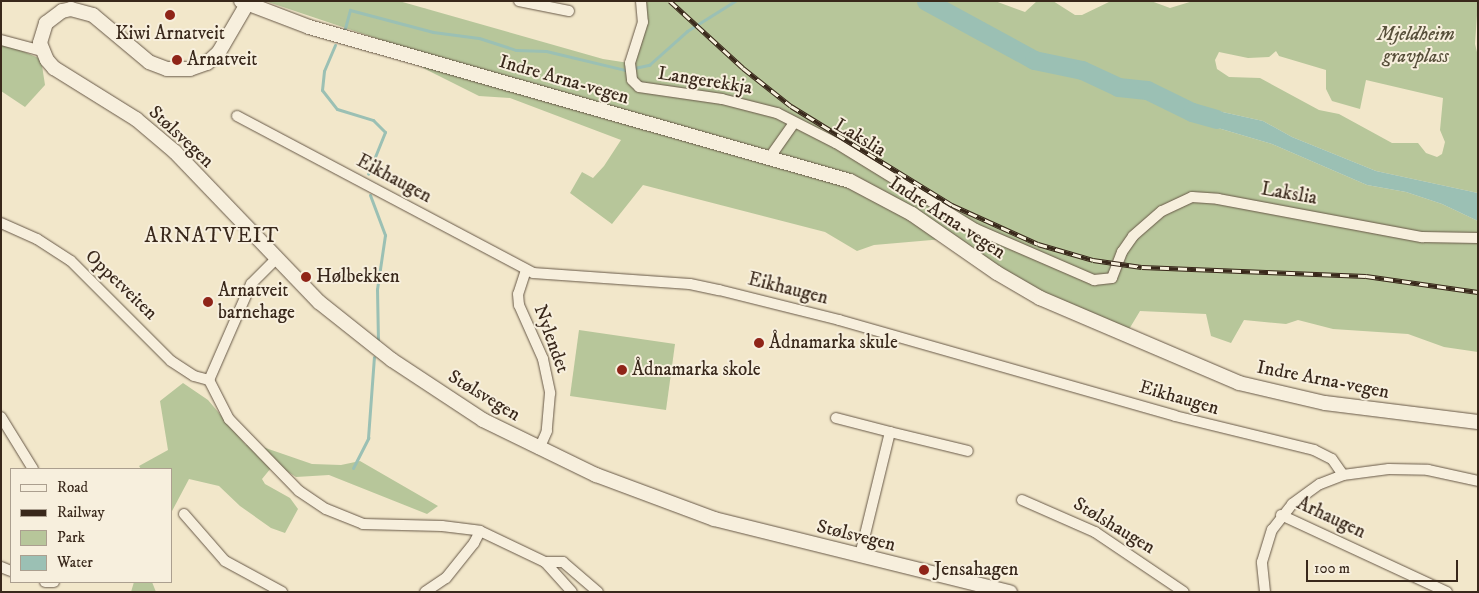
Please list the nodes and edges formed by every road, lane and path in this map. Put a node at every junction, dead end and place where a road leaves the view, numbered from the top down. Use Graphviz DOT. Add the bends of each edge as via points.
graph roads {
  1 [pos="519,1"];
  2 [pos="641,1"];
  3 [pos="244,3"];
  4 [pos="569,11"];
  5 [pos="1,40"];
  6 [pos="42,51"];
  7 [pos="237,116"];
  8 [pos="794,123"];
  9 [pos="770,157"];
  10 [pos="1,223"];
  11 [pos="1478,238"];
  12 [pos="276,259"];
  13 [pos="526,270"];
  14 [pos="209,380"];
  15 [pos="1,417"];
  16 [pos="836,418"];
  17 [pos="1478,422"];
  18 [pos="890,432"];
  19 [pos="539,449"];
  20 [pos="968,451"];
  21 [pos="32,468"];
  22 [pos="1343,475"];
  23 [pos="1478,481"];
  24 [pos="1022,500"];
  25 [pos="184,514"];
  26 [pos="1281,515"];
  27 [pos="480,531"];
  28 [pos="860,555"];
  29 [pos="545,562"];
  30 [pos="282,592"];
  31 [pos="425,592"];
  32 [pos="572,592"];
  33 [pos="598,592"];
  34 [pos="1010,592"];
  35 [pos="1184,592"];
  36 [pos="1265,592"];
  37 [pos="1447,592"];
  1 -- 4 [label="street"];
  2 -- 8 [label="street, Langerekkja" via="644,22 630,63 635,84 653,91 754,106"];
  3 -- 6 [label="street" via="220,52 207,64 190,69 167,70 153,65 92,15 71,9 62,11 46,23 41,34"];
  3 -- 9 [label="street, Indre Arna-vegen" via="336,35"];
  5 -- 6 [label="street"];
  6 -- 12 [label="street, Stølsvegen" via="64,75 155,134"];
  7 -- 13 [label="street, Eikhaugen"];
  8 -- 9 [label="street"];
  8 -- 11 [label="street, Lakslia" via="836,143 1002,242 1094,280 1108,281 1126,245 1144,226 1174,204 1192,197 1422,237"];
  9 -- 17 [label="street, Indre Arna-vegen" via="830,174 874,192 1040,298 1240,383 1325,404"];
  10 -- 14 [label="street, Oppetveiten" via="37,239 71,261 172,360 188,373"];
  12 -- 14 [label="street" via="251,284"];
  12 -- 19 [label="street, Stølsvegen" via="318,302 392,360 454,402"];
  13 -- 19 [label="street, Nylendet" via="518,294 519,305 522,318 543,359 550,393 547,431"];
  13 -- 22 [label="street, Eikhaugen" via="548,275 675,283 719,290 839,320 1175,416 1314,450 1332,459"];
  14 -- 27 [label="street" via="228,419 312,502 363,524 442,526"];
  15 -- 21 [label="street"];
  16 -- 18 [label="street"];
  18 -- 20 [label="street"];
  18 -- 28 [label="street"];
  19 -- 28 [label="street, Stølsvegen" via="714,519"];
  22 -- 23 [label="street" via="1419,469"];
  22 -- 26 [label="street" via="1313,489"];
  24 -- 35 [label="street, Stølshaugen" via="1095,532"];
  25 -- 30 [label="street" via="224,561"];
  26 -- 36 [label="street" via="1264,552"];
  26 -- 37 [label="street, Arhaugen"];
  27 -- 29 [label="street"];
  27 -- 31 [label="street" via="446,578"];
  28 -- 34 [label="street, Stølsvegen"];
  29 -- 32 [label="street"];
  29 -- 33 [label="street" via="563,562"];
}
